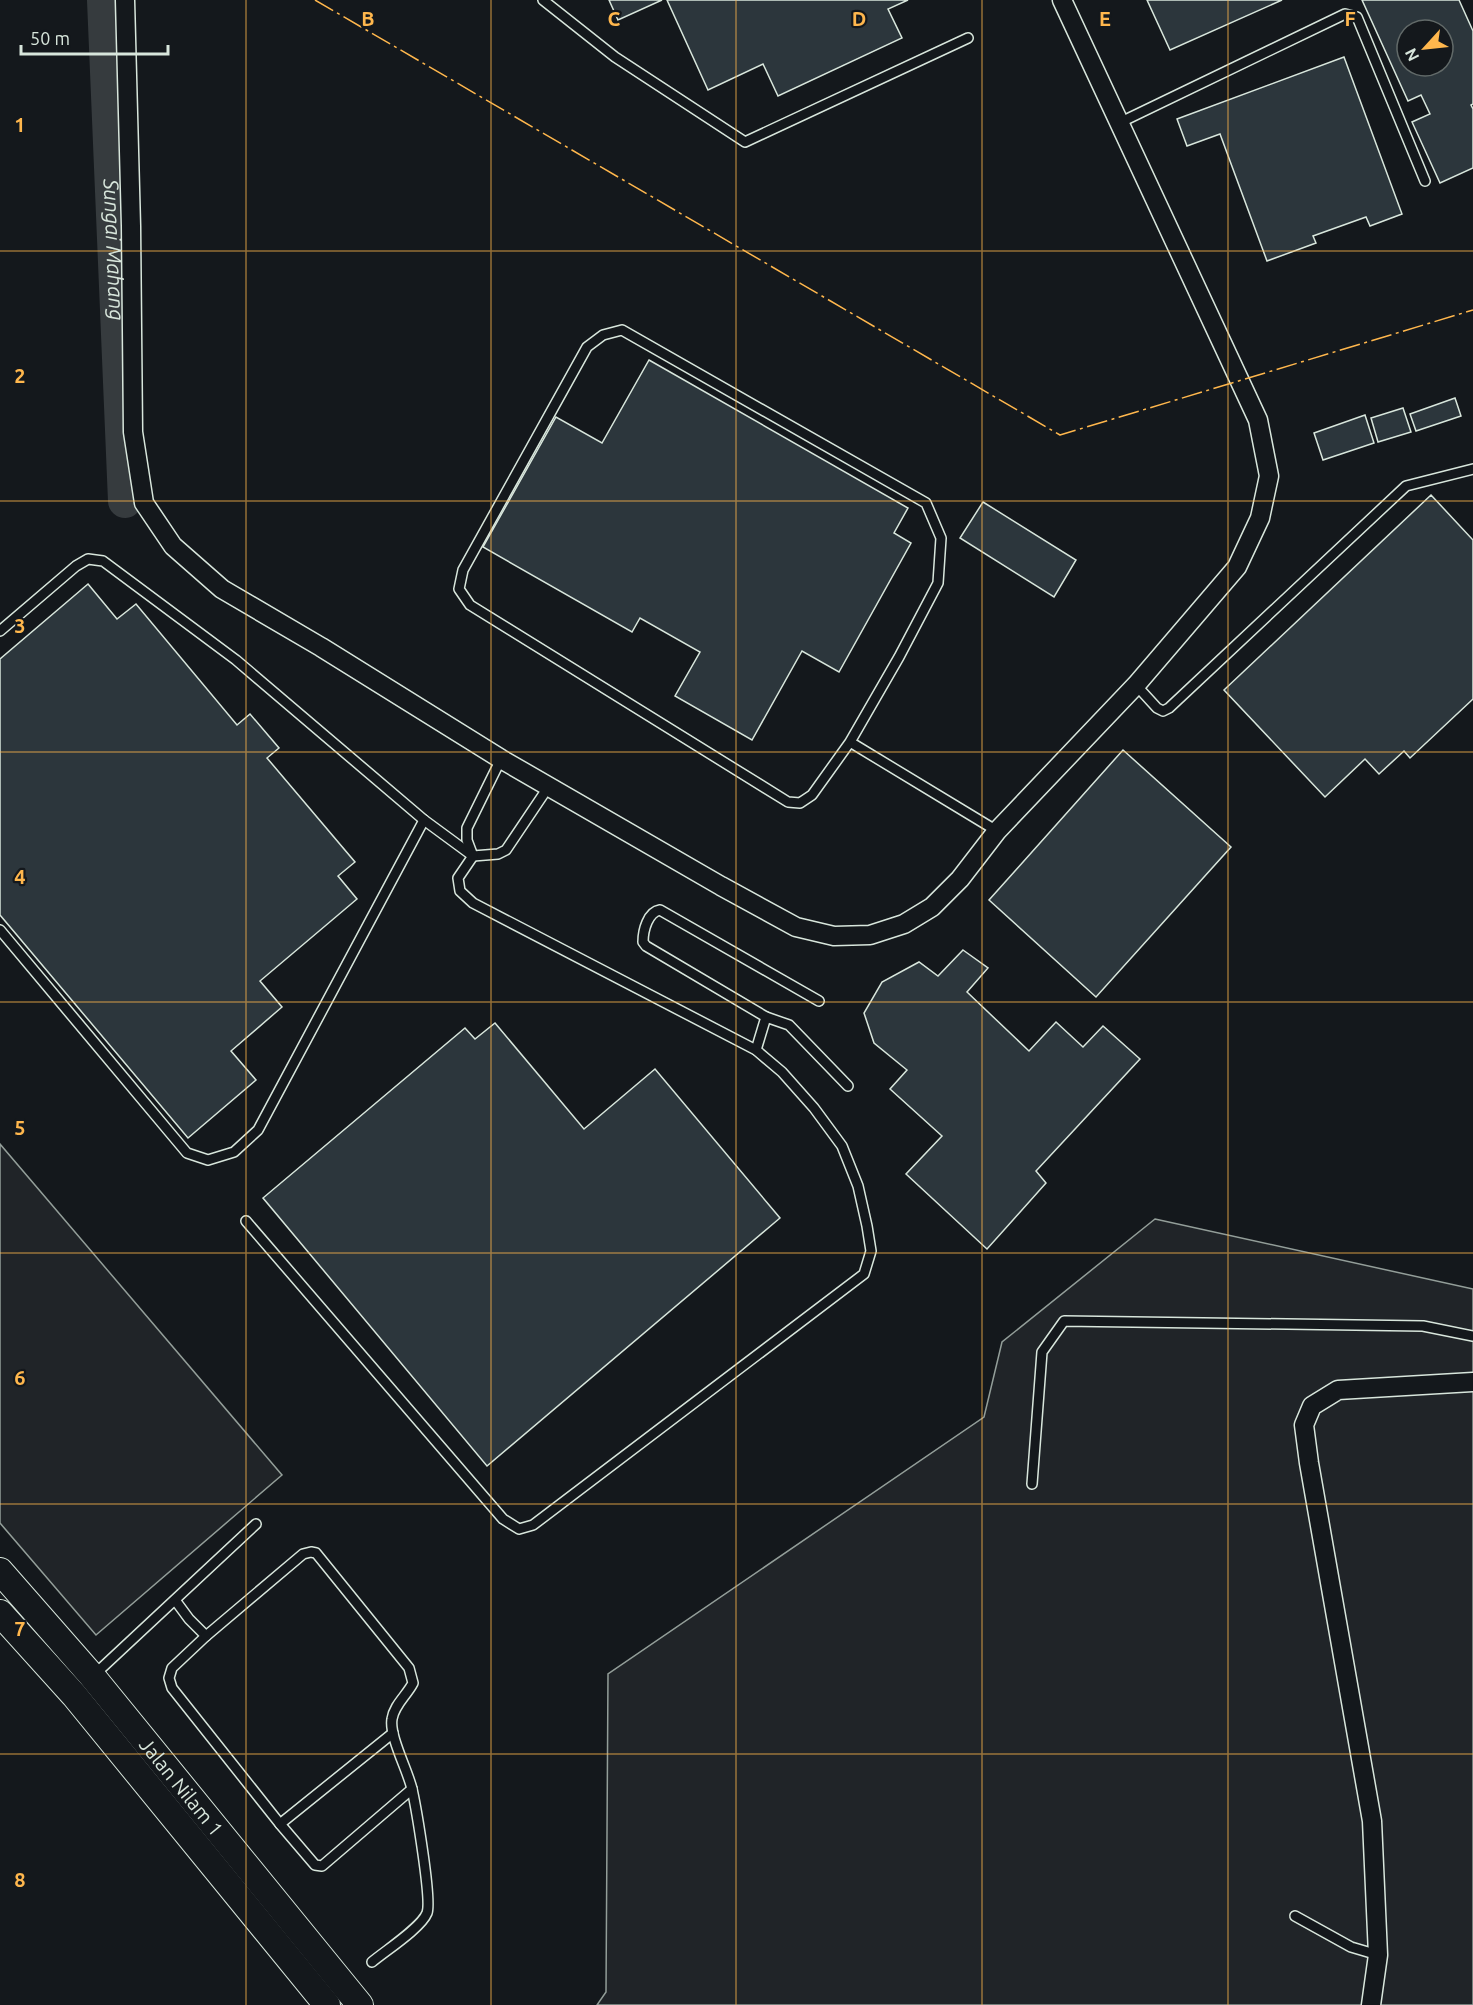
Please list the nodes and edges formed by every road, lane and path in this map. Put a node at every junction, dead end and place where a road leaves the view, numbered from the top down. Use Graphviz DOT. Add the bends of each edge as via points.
graph roads {
  1 [pos="125,0"];
  2 [pos="543,0"];
  3 [pos="1066,1"];
  4 [pos="968,38"];
  5 [pos="1119,123"];
  6 [pos="1425,181"];
  7 [pos="1473,469"];
  8 [pos="0,632"];
  9 [pos="1136,685"];
  10 [pos="850,742"];
  11 [pos="501,759"];
  12 [pos="549,786"];
  13 [pos="424,820"];
  14 [pos="997,831"];
  15 [pos="473,856"];
  16 [pos="0,930"];
  17 [pos="819,1001"];
  18 [pos="766,1017"];
  19 [pos="756,1050"];
  20 [pos="848,1086"];
  21 [pos="246,1221"];
  22 [pos="1473,1336"];
  23 [pos="1473,1382"];
  24 [pos="1032,1484"];
  25 [pos="256,1524"];
  26 [pos="0,1571"];
  27 [pos="175,1600"];
  28 [pos="0,1613"];
  29 [pos="206,1636"];
  30 [pos="83,1685"];
  31 [pos="393,1733"];
  32 [pos="412,1789"];
  33 [pos="280,1824"];
  34 [pos="1295,1916"];
  35 [pos="1378,1955"];
  36 [pos="372,1962"];
  37 [pos="327,2005"];
  38 [pos="360,2005"];
  39 [pos="1371,2005"];
  1 -- 11 [label="street" via="133,432 144,503 173,546 222,589"];
  2 -- 4 [label="lane" via="615,57 745,142"];
  3 -- 5 [label="street"];
  5 -- 6 [label="lane" via="1345,14 1357,17"];
  5 -- 9 [label="street" via="1258,420 1269,476 1260,518 1237,567"];
  7 -- 9 [label="lane" via="1406,486 1169,708 1157,708"];
  8 -- 13 [label="lane" via="76,566 88,559 103,561 236,660"];
  9 -- 14 [label="street"];
  10 -- 10 [label="lane" via="938,583 941,538 926,503 622,330 603,335 587,347 463,570 459,589 470,605 788,802 800,803 812,795"];
  10 -- 14 [label="lane"];
  11 -- 12 [label="street"];
  11 -- 15 [label="lane" via="467,828"];
  12 -- 14 [label="street" via="796,927 834,936 870,935 904,924 932,906 960,879"];
  12 -- 15 [label="lane" via="506,850"];
  13 -- 15 [label="lane"];
  13 -- 16 [label="lane" via="258,1130 234,1152 208,1160 187,1153"];
  15 -- 19 [label="lane" via="458,878 460,891 473,903"];
  17 -- 18 [label="lane" via="660,910 651,914 643,936 646,946"];
  18 -- 19 [label="lane"];
  18 -- 20 [label="lane" via="789,1025"];
  19 -- 21 [label="lane" via="782,1072 842,1146 858,1186 867,1226 871,1251 864,1274 533,1525 519,1529 503,1519"];
  22 -- 24 [label="lane" via="1423,1326 1064,1322 1042,1352"];
  23 -- 35 [label="street" via="1338,1390 1312,1406 1304,1425 1372,1821"];
  25 -- 27 [label="lane"];
  26 -- 30 [label="main road, Jalan Nilam 1"];
  27 -- 29 [label="lane"];
  27 -- 30 [label="lane"];
  28 -- 30 [label="main road, Jalan Nilam 1"];
  29 -- 31 [label="lane" via="303,1554 316,1553 409,1668 412,1683 394,1710"];
  29 -- 33 [label="lane" via="172,1668 172,1688"];
  30 -- 37 [label="main road, Jalan Nilam 1"];
  30 -- 38 [label="main road, Jalan Nilam 1"];
  31 -- 32 [label="lane"];
  31 -- 33 [label="lane"];
  32 -- 33 [label="lane" via="322,1866 315,1865"];
  32 -- 36 [label="lane" via="428,1892 427,1913 414,1929"];
  34 -- 35 [label="lane" via="1351,1947"];
  35 -- 39 [label="street"];
}
